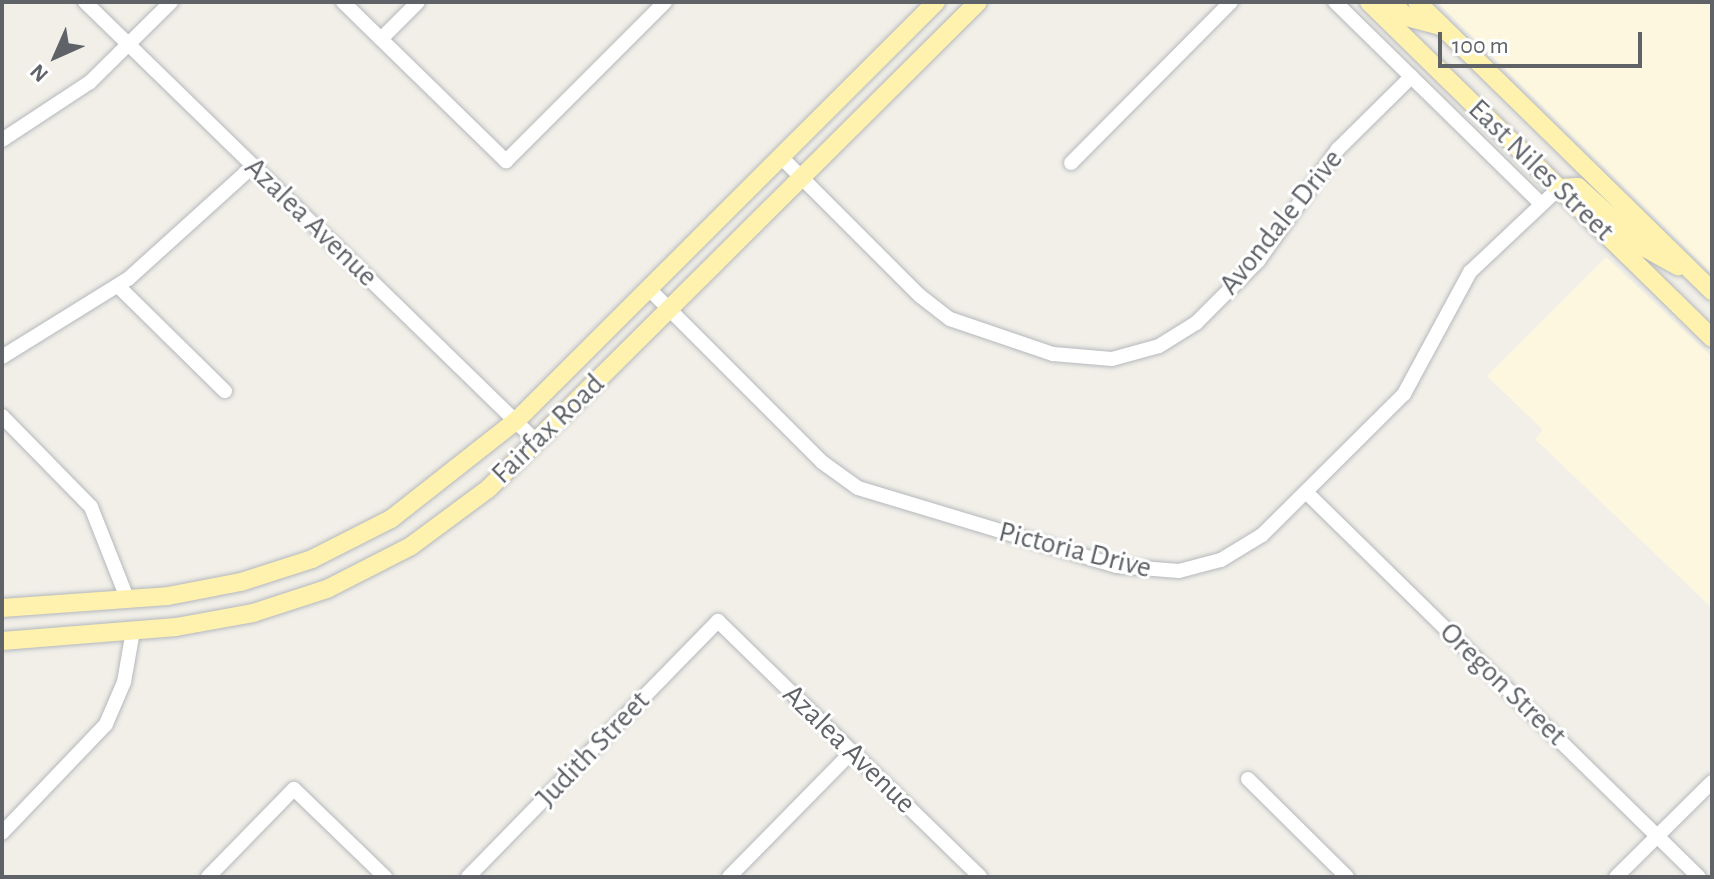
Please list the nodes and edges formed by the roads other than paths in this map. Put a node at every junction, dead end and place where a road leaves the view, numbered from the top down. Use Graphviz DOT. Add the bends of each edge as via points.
graph roads {
  1 [pos="85,2"];
  2 [pos="171,2"];
  3 [pos="343,2"];
  4 [pos="418,2"];
  5 [pos="665,2"];
  6 [pos="936,2"];
  7 [pos="978,2"];
  8 [pos="1231,2"];
  9 [pos="1335,2"];
  10 [pos="1369,2"];
  11 [pos="1390,2"];
  12 [pos="1417,2"];
  13 [pos="1442,26"];
  14 [pos="381,39"];
  15 [pos="129,44"];
  16 [pos="1411,77"];
  17 [pos="2,140"];
  18 [pos="781,157"];
  19 [pos="1071,163"];
  20 [pos="253,166"];
  21 [pos="801,178"];
  22 [pos="1559,188"];
  23 [pos="1540,203"];
  24 [pos="1695,274"];
  25 [pos="118,286"];
  26 [pos="648,288"];
  27 [pos="1712,291"];
  28 [pos="669,310"];
  29 [pos="1712,338"];
  30 [pos="2,357"];
  31 [pos="225,391"];
  32 [pos="2,416"];
  33 [pos="517,420"];
  34 [pos="537,442"];
  35 [pos="1306,492"];
  36 [pos="127,598"];
  37 [pos="2,608"];
  38 [pos="718,621"];
  39 [pos="133,631"];
  40 [pos="2,641"];
  41 [pos="852,752"];
  42 [pos="1248,779"];
  43 [pos="1712,782"];
  44 [pos="2,833"];
  45 [pos="1657,836"];
  46 [pos="208,877"];
  47 [pos="385,877"];
  48 [pos="468,877"];
  49 [pos="729,877"];
  50 [pos="980,877"];
  51 [pos="1347,877"];
  52 [pos="1616,877"];
  53 [pos="1699,877"];
  1 -- 15 [label="street, Azalea Avenue"];
  2 -- 15 [label="street"];
  3 -- 14 [label="street"];
  4 -- 14 [label="street"];
  5 -- 14 [label="street" via="506,161"];
  6 -- 18 [label="main road, Fairfax Road"];
  7 -- 21 [label="main road, Fairfax Road"];
  8 -- 19 [label="street"];
  9 -- 16 [label="street"];
  10 -- 22 [label="main road, East Niles Street"];
  11 -- 13 [label="main road" via="1407,17"];
  12 -- 13 [label="main road, East Niles Street"];
  13 -- 24 [label="main road, East Niles Street"];
  15 -- 17 [label="street" via="66,101"];
  15 -- 20 [label="street, Azalea Avenue"];
  16 -- 21 [label="street, Avondale Drive" via="1338,149 1258,261 1196,323 1159,346 1112,359 1053,354 950,319"];
  16 -- 23 [label="street"];
  18 -- 21 [label="street, Avondale Drive"];
  18 -- 26 [label="main road, Fairfax Road"];
  20 -- 25 [label="street" via="180,237"];
  20 -- 33 [label="street, Azalea Avenue"];
  21 -- 28 [label="main road, Fairfax Road"];
  22 -- 23 [label="street, Pictoria Drive"];
  22 -- 24 [label="main road" via="1578,187 1645,248"];
  22 -- 29 [label="main road, East Niles Street"];
  23 -- 35 [label="street, Pictoria Drive" via="1455,292 1428,358 1404,394"];
  24 -- 27 [label="main road, East Niles Street"];
  25 -- 30 [label="street"];
  25 -- 31 [label="street"];
  26 -- 28 [label="street, Pictoria Drive"];
  26 -- 33 [label="main road, Fairfax Road"];
  28 -- 34 [label="main road, Fairfax Road"];
  28 -- 35 [label="street, Pictoria Drive" via="822,462 858,488 1117,566 1179,571 1221,560 1262,535"];
  32 -- 36 [label="street" via="91,507"];
  33 -- 34 [label="street, Azalea Avenue"];
  33 -- 36 [label="main road, Fairfax Road" via="426,496 338,547 241,582"];
  34 -- 39 [label="main road, Fairfax Road" via="451,519 368,570 253,613"];
  35 -- 45 [label="street, Oregon Street"];
  36 -- 37 [label="main road, Fairfax Road"];
  38 -- 41 [label="street, Azalea Avenue"];
  38 -- 48 [label="street, Judith Street"];
  39 -- 40 [label="main road, Fairfax Road"];
  39 -- 44 [label="street" via="124,682 106,724"];
  41 -- 49 [label="street"];
  41 -- 50 [label="street, Azalea Avenue"];
  42 -- 51 [label="street"];
  43 -- 45 [label="street"];
  45 -- 52 [label="street"];
  45 -- 53 [label="street, Oregon Street"];
  46 -- 47 [label="street" via="294,789"];
}
